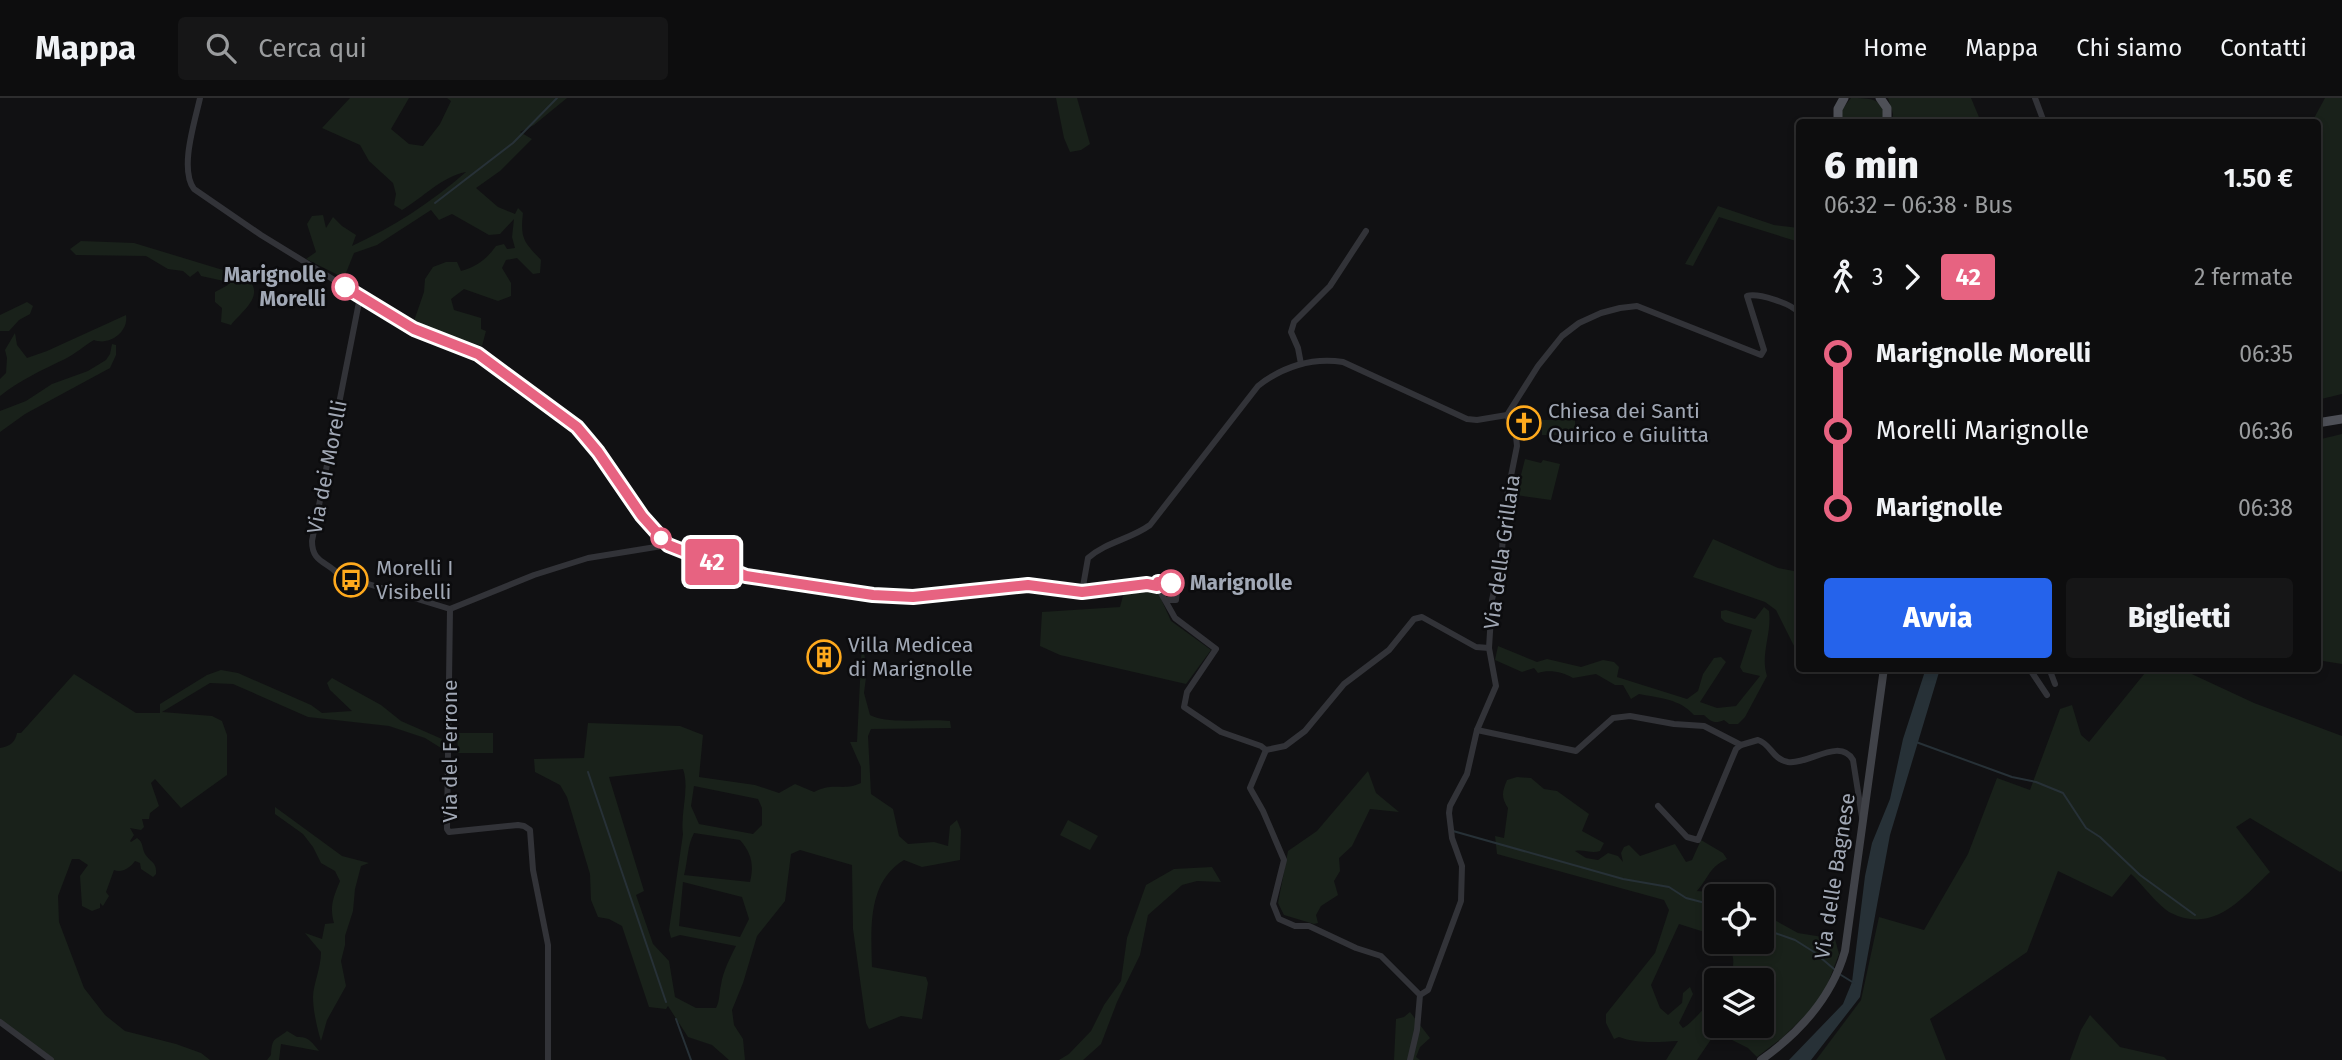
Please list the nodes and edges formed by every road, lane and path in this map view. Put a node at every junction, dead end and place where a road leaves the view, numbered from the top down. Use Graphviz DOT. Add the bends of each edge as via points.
graph roads {
  1 [pos="200,98"];
  2 [pos="1833,98"];
  3 [pos="1844,98"];
  4 [pos="1880,98"];
  5 [pos="2035,98"];
  6 [pos="1837,118"];
  7 [pos="1887,119"];
  8 [pos="2043,119"];
  9 [pos="1366,231"];
  10 [pos="360,297"];
  11 [pos="1796,310"];
  12 [pos="1301,364"];
  13 [pos="1507,415"];
  14 [pos="2339,420"];
  15 [pos="2321,422"];
  16 [pos="668,545"];
  17 [pos="1157,586"];
  18 [pos="1082,592"];
  19 [pos="1166,600"];
  20 [pos="450,609"];
  21 [pos="1489,648"];
  22 [pos="1883,672"];
  23 [pos="2032,672"];
  24 [pos="2050,672"];
  25 [pos="2055,684"];
  26 [pos="2047,695"];
  27 [pos="1477,730"];
  28 [pos="1741,745"];
  29 [pos="1266,750"];
  30 [pos="1658,806"];
  31 [pos="1863,818"];
  32 [pos="1420,995"];
  33 [pos="0,1023"];
  34 [pos="51,1060"];
  35 [pos="548,1060"];
  36 [pos="1410,1060"];
  37 [pos="1760,1060"];
  1 -- 10 [label="street" via="190,139 188,173 194,189"];
  2 -- 6 [label="street"];
  3 -- 6 [label="main road"];
  4 -- 7 [label="main road"];
  5 -- 8 [label="street"];
  9 -- 12 [label="street" via="1330,286 1294,322 1291,332"];
  10 -- 16 [label="street" via="414,329 478,354 577,427"];
  10 -- 20 [label="street, Via dei Morelli" via="318,505 313,552 339,575"];
  11 -- 13 [label="street" via="1777,300 1747,296 1764,350 1761,355 1637,306 1601,313 1562,336"];
  12 -- 13 [label="street" via="1326,359 1343,362 1467,419"];
  12 -- 18 [label="street" via="1258,386 1150,524 1088,558"];
  13 -- 21 [label="street, Via della Grillaia" via="1517,446 1504,512"];
  14 -- 15 [label="main road"];
  16 -- 18 [label="street" via="746,576 873,595 913,597 1028,585"];
  16 -- 20 [label="street" via="589,558"];
  17 -- 18 [label="street"];
  17 -- 19 [label="street"];
  17 -- 19 [label="street" via="1158,582 1178,583 1176,600"];
  19 -- 29 [label="street" via="1175,618 1216,649 1187,692 1184,707 1221,733"];
  20 -- 35 [label="street, Via del Ferrone" via="447,829 518,825 530,830 548,945"];
  21 -- 27 [label="street, Via della Grillaia" via="1496,686"];
  21 -- 29 [label="street" via="1476,647 1422,617 1413,619 1388,650 1345,684 1305,732 1285,746"];
  22 -- 31 [label="main road, Via delle Bagnese"];
  23 -- 26 [label="street"];
  24 -- 25 [label="street"];
  27 -- 28 [label="street" via="1576,751 1613,718 1630,716 1704,726"];
  27 -- 32 [label="street, Via della Grillaia" via="1467,774 1449,813 1462,866 1461,901 1428,990"];
  28 -- 30 [label="street" via="1698,840 1687,837"];
  28 -- 31 [label="street" via="1762,741 1775,757 1791,762 1842,750 1849,753"];
  29 -- 32 [label="street" via="1250,788 1284,860 1273,904 1279,919 1309,926 1381,956"];
  31 -- 37 [label="main road, Via delle Bagnese" via="1838,973 1818,1006"];
  32 -- 36 [label="street"];
  33 -- 34 [label="street"];
}
